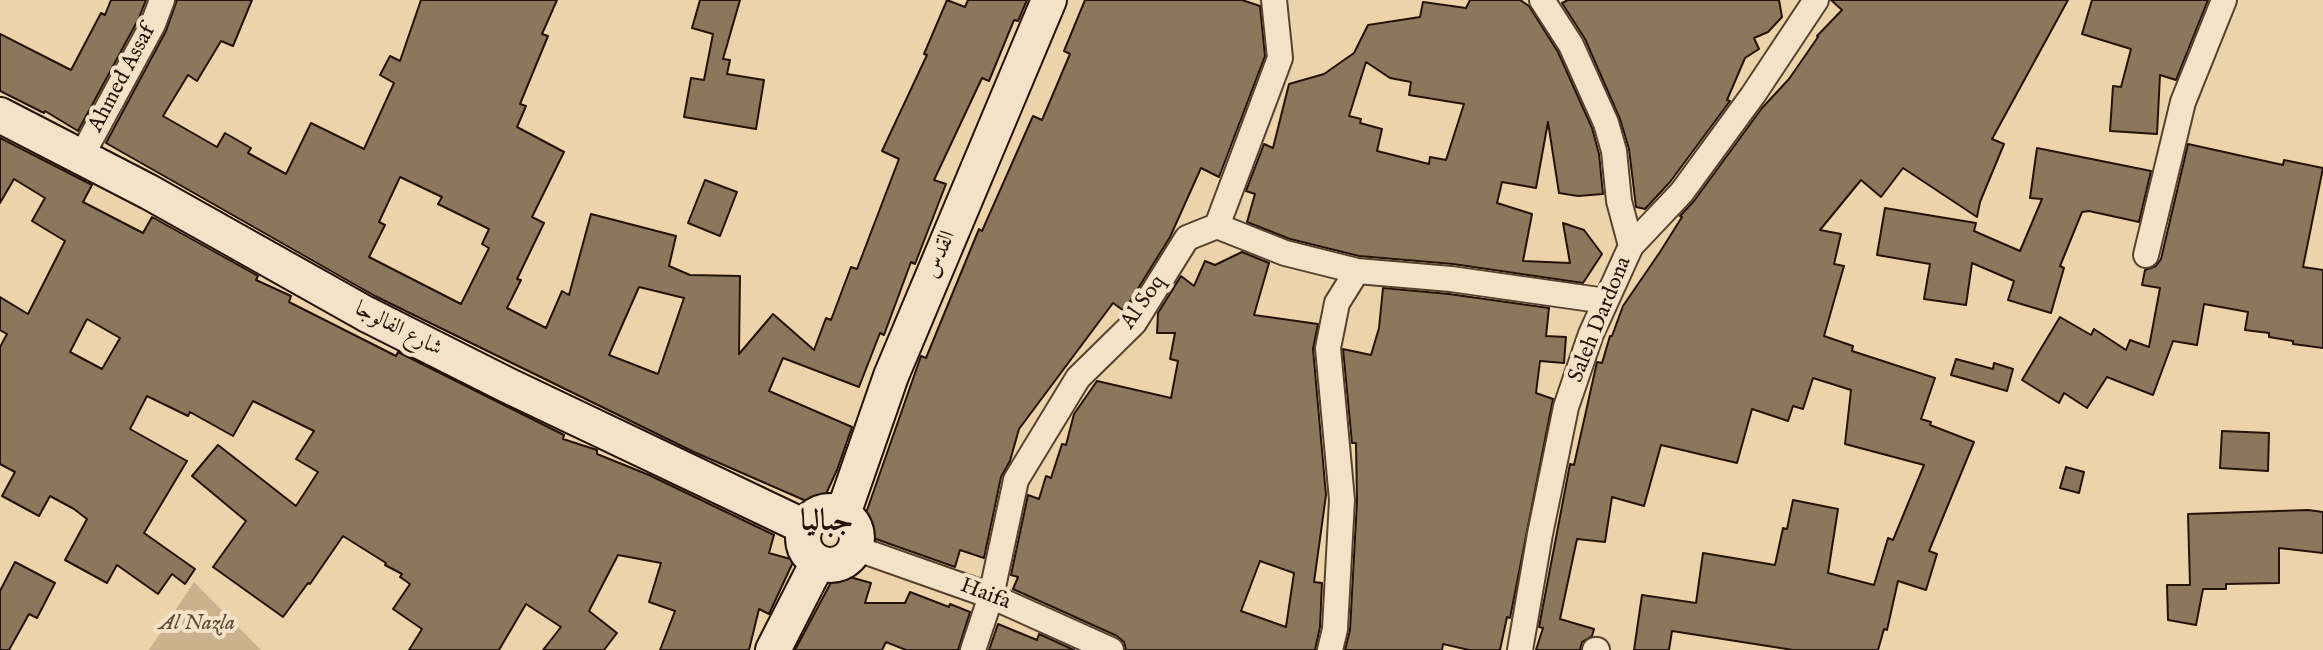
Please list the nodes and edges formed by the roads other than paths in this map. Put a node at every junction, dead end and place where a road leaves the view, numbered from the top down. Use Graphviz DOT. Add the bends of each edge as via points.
graph roads {
  1 [pos="162,0"];
  2 [pos="1049,0"];
  3 [pos="1274,0"];
  4 [pos="1542,0"];
  5 [pos="1816,0"];
  6 [pos="2224,0"];
  7 [pos="0,115"];
  8 [pos="81,157"];
  9 [pos="1217,226"];
  10 [pos="1631,246"];
  11 [pos="2146,255"];
  12 [pos="1357,271"];
  13 [pos="1606,301"];
  14 [pos="843,514"];
  15 [pos="805,527"];
  16 [pos="855,548"];
  17 [pos="818,562"];
  18 [pos="991,596"];
  19 [pos="773,650"];
  20 [pos="973,650"];
  21 [pos="1111,650"];
  22 [pos="1330,650"];
  23 [pos="1520,650"];
  1 -- 8 [label="street, Ahmed Assaf"];
  2 -- 14 [label="main road, القدس" via="891,376"];
  3 -- 9 [label="street" via="1280,58"];
  4 -- 10 [label="street" via="1571,45 1606,123"];
  5 -- 10 [label="street, Saleh Dardona" via="1682,192"];
  6 -- 11 [label="street" via="2183,102"];
  7 -- 8 [label="main road, شارع الفالوجا"];
  8 -- 15 [label="main road, شارع الفالوجا" via="380,321"];
  9 -- 12 [label="street" via="1285,253"];
  9 -- 18 [label="street, Al Soq" via="1187,238 1134,323 1078,378 1016,480"];
  10 -- 13 [label="street, Saleh Dardona"];
  12 -- 13 [label="street"];
  12 -- 22 [label="street" via="1337,303 1328,348 1342,500"];
  13 -- 23 [label="street, Saleh Dardona" via="1566,407"];
  14 -- 15 [label="main road" via="817,514"];
  14 -- 16 [label="main road" via="856,533"];
  15 -- 17 [label="main road" via="803,543"];
  16 -- 17 [label="main road" via="835,565"];
  16 -- 18 [label="street, Haifa"];
  17 -- 19 [label="main road"];
  18 -- 20 [label="street, Al Soq"];
  18 -- 21 [label="street, Haifa"];
}
